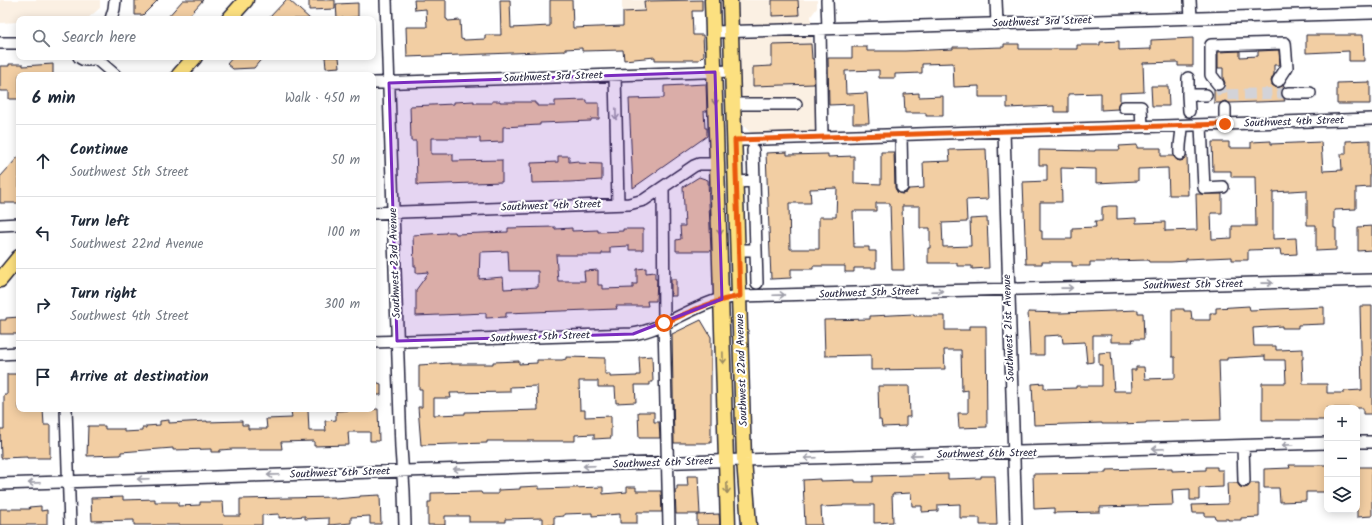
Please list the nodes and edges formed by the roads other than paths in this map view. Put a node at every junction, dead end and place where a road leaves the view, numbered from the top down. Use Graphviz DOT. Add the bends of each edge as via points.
graph roads {
  1 [pos="115,0"];
  2 [pos="246,0"];
  3 [pos="386,0"];
  4 [pos="712,0"];
  5 [pos="730,0"];
  6 [pos="827,0"];
  7 [pos="996,0"];
  8 [pos="1190,0"];
  9 [pos="1372,13"];
  10 [pos="112,16"];
  11 [pos="232,16"];
  12 [pos="1191,18"];
  13 [pos="997,24"];
  14 [pos="824,29"];
  15 [pos="732,31"];
  16 [pos="713,32"];
  17 [pos="16,43"];
  18 [pos="0,44"];
  19 [pos="98,60"];
  20 [pos="192,60"];
  21 [pos="733,71"];
  22 [pos="112,72"];
  23 [pos="182,72"];
  24 [pos="714,72"];
  25 [pos="615,75"];
  26 [pos="1188,78"];
  27 [pos="1278,81"];
  28 [pos="376,83"];
  29 [pos="390,83"];
  30 [pos="1218,84"];
  31 [pos="1310,93"];
  32 [pos="1288,94"];
  33 [pos="1188,95"];
  34 [pos="1206,95"];
  35 [pos="734,104"];
  36 [pos="796,104"];
  37 [pos="1124,107"];
  38 [pos="1225,108"];
  39 [pos="1188,111"];
  40 [pos="1372,120"];
  41 [pos="1225,124"];
  42 [pos="1182,126"];
  43 [pos="1201,126"];
  44 [pos="1142,127"];
  45 [pos="1004,131"];
  46 [pos="901,135"];
  47 [pos="822,137"];
  48 [pos="735,140"];
  49 [pos="753,150"];
  50 [pos="1180,154"];
  51 [pos="718,164"];
  52 [pos="754,181"];
  53 [pos="737,182"];
  54 [pos="663,187"];
  55 [pos="902,187"];
  56 [pos="1222,188"];
  57 [pos="618,204"];
  58 [pos="394,212"];
  59 [pos="376,213"];
  60 [pos="0,224"];
  61 [pos="16,224"];
  62 [pos="738,250"];
  63 [pos="756,250"];
  64 [pos="16,261"];
  65 [pos="0,280"];
  66 [pos="1372,280"];
  67 [pos="757,283"];
  68 [pos="1008,289"];
  69 [pos="740,296"];
  70 [pos="722,299"];
  71 [pos="664,323"];
  72 [pos="397,341"];
  73 [pos="376,342"];
  74 [pos="16,353"];
  75 [pos="0,354"];
  76 [pos="66,412"];
  77 [pos="1360,442"];
  78 [pos="1372,442"];
  79 [pos="1324,443"];
  80 [pos="1243,446"];
  81 [pos="1014,453"];
  82 [pos="744,460"];
  83 [pos="726,461"];
  84 [pos="668,463"];
  85 [pos="403,471"];
  86 [pos="1244,481"];
  87 [pos="69,482"];
  88 [pos="0,484"];
  89 [pos="70,525"];
  90 [pos="405,525"];
  91 [pos="669,525"];
  92 [pos="728,525"];
  93 [pos="749,525"];
  94 [pos="1016,525"];
  1 -- 10 [label="street"];
  2 -- 11 [label="main road"];
  3 -- 29 [label="street, Southwest 23rd Avenue"];
  4 -- 16 [label="main road, Southwest 22nd Avenue"];
  5 -- 15 [label="main road, Southwest 22nd Avenue"];
  6 -- 14 [label="street"];
  7 -- 13 [label="street"];
  8 -- 12 [label="street"];
  9 -- 12 [label="street, Southwest 3rd Street"];
  12 -- 13 [label="street, Southwest 3rd Street"];
  13 -- 14 [label="street, Southwest 3rd Street"];
  14 -- 15 [label="street, Southwest 3rd Street"];
  14 -- 47 [label="street"];
  15 -- 16 [label="street, Southwest 3rd Street"];
  15 -- 21 [label="main road, Southwest 22nd Avenue"];
  16 -- 24 [label="main road, Southwest 22nd Avenue"];
  17 -- 18 [label="street"];
  19 -- 22 [label="street"];
  20 -- 23 [label="main road"];
  21 -- 24 [label="street, Southwest 3rd Street"];
  21 -- 35 [label="main road, Southwest 22nd Avenue"];
  24 -- 25 [label="street, Southwest 3rd Street"];
  24 -- 51 [label="main road, Southwest 22nd Avenue, one-way"];
  25 -- 29 [label="street, Southwest 3rd Street"];
  25 -- 57 [label="street, one-way"];
  26 -- 33 [label="street"];
  27 -- 30 [label="street" via="1286,67 1285,43 1211,45 1211,75"];
  28 -- 29 [label="street, Southwest 3rd Street"];
  29 -- 58 [label="street, Southwest 23rd Avenue"];
  31 -- 32 [label="street"];
  33 -- 34 [label="street"];
  33 -- 39 [label="street"];
  35 -- 36 [label="street"];
  35 -- 48 [label="main road, Southwest 22nd Avenue"];
  37 -- 44 [label="street" via="1141,107"];
  38 -- 41 [label="street"];
  40 -- 41 [label="street, Southwest 4th Street"];
  41 -- 43 [label="street, Southwest 4th Street"];
  42 -- 43 [label="street, Southwest 4th Street"];
  42 -- 44 [label="street, Southwest 4th Street"];
  42 -- 50 [label="street"];
  43 -- 56 [label="street" via="1204,188"];
  44 -- 45 [label="street, Southwest 4th Street"];
  45 -- 46 [label="street, Southwest 4th Street"];
  45 -- 68 [label="street, Southwest 21st Avenue"];
  46 -- 47 [label="street, Southwest 4th Street"];
  46 -- 55 [label="street"];
  47 -- 48 [label="street, Southwest 4th Street"];
  48 -- 53 [label="main road, Southwest 22nd Avenue"];
  49 -- 52 [label="street"];
  51 -- 54 [label="street, Southwest 4th Street" via="694,166"];
  51 -- 70 [label="main road, Southwest 22nd Avenue, one-way"];
  52 -- 53 [label="street"];
  52 -- 63 [label="street"];
  53 -- 62 [label="main road, Southwest 22nd Avenue"];
  54 -- 57 [label="street, Southwest 4th Street" via="644,200"];
  54 -- 71 [label="street"];
  57 -- 58 [label="street, Southwest 4th Street"];
  58 -- 59 [label="street, Southwest 4th Street"];
  58 -- 72 [label="street, Southwest 23rd Avenue"];
  60 -- 61 [label="street"];
  62 -- 63 [label="street"];
  62 -- 69 [label="main road, Southwest 22nd Avenue"];
  63 -- 67 [label="street"];
  64 -- 65 [label="main road"];
  68 -- 66 [label="street, Southwest 5th Street, one-way"];
  69 -- 68 [label="street, Southwest 5th Street, one-way"];
  68 -- 81 [label="street, Southwest 21st Avenue"];
  69 -- 70 [label="street, Southwest 5th Street"];
  69 -- 82 [label="main road, Southwest 22nd Avenue"];
  70 -- 71 [label="street, Southwest 5th Street"];
  70 -- 83 [label="main road, Southwest 22nd Avenue, one-way"];
  71 -- 72 [label="street, Southwest 5th Street" via="632,334"];
  71 -- 84 [label="street"];
  72 -- 73 [label="street, Southwest 5th Street"];
  72 -- 85 [label="street, Southwest 23rd Avenue"];
  74 -- 75 [label="street"];
  76 -- 87 [label="street"];
  77 -- 78 [label="street"];
  79 -- 80 [label="street, Southwest 6th Street, one-way"];
  80 -- 81 [label="street, Southwest 6th Street, one-way"];
  80 -- 86 [label="street"];
  81 -- 82 [label="street, Southwest 6th Street, one-way"];
  81 -- 94 [label="street, Southwest 21st Avenue"];
  82 -- 83 [label="street, Southwest 6th Street"];
  82 -- 93 [label="main road, Southwest 22nd Avenue"];
  83 -- 84 [label="street, Southwest 6th Street"];
  83 -- 92 [label="main road, Southwest 22nd Avenue, one-way"];
  84 -- 85 [label="street, Southwest 6th Street, one-way"];
  84 -- 91 [label="street"];
  85 -- 87 [label="street, Southwest 6th Street, one-way"];
  85 -- 90 [label="street, Southwest 23rd Avenue"];
  87 -- 88 [label="street, Southwest 6th Street, one-way"];
  87 -- 89 [label="street"];
}
